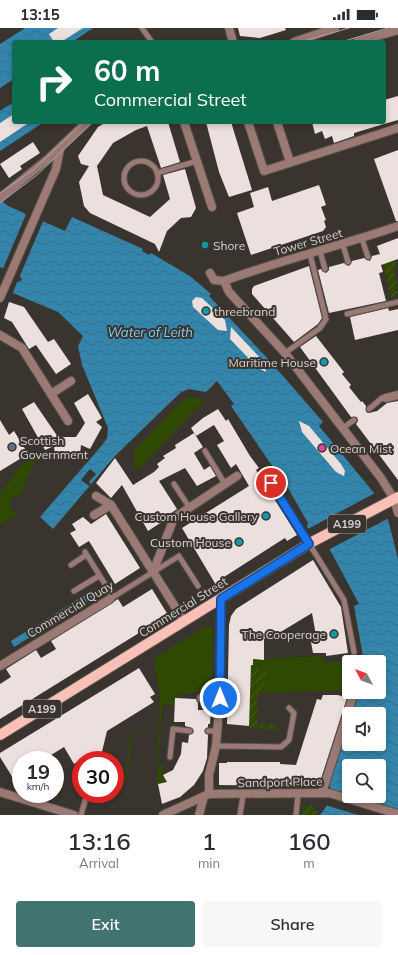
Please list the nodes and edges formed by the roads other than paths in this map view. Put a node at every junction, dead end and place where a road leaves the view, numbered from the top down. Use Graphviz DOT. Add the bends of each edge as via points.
graph roads {
  1 [pos="142,28"];
  2 [pos="229,28"];
  3 [pos="335,28"];
  4 [pos="398,30"];
  5 [pos="151,40"];
  6 [pos="232,40"];
  7 [pos="300,40"];
  8 [pos="364,40"];
  9 [pos="85,124"];
  10 [pos="185,124"];
  11 [pos="249,124"];
  12 [pos="278,124"];
  13 [pos="398,128"];
  14 [pos="60,149"];
  15 [pos="197,162"];
  16 [pos="290,162"];
  17 [pos="158,173"];
  18 [pos="0,198"];
  19 [pos="212,207"];
  20 [pos="398,226"];
  21 [pos="362,238"];
  22 [pos="343,245"];
  23 [pos="320,251"];
  24 [pos="310,254"];
  25 [pos="368,257"];
  26 [pos="348,262"];
  27 [pos="324,269"];
  28 [pos="210,273"];
  29 [pos="224,281"];
  30 [pos="0,298"];
  31 [pos="398,302"];
  32 [pos="347,314"];
  33 [pos="1,336"];
  34 [pos="285,353"];
  35 [pos="71,381"];
  36 [pos="51,394"];
  37 [pos="398,395"];
  38 [pos="384,398"];
  39 [pos="369,409"];
  40 [pos="354,420"];
  41 [pos="68,421"];
  42 [pos="343,428"];
  43 [pos="205,451"];
  44 [pos="266,474"];
  45 [pos="237,476"];
  46 [pos="174,484"];
  47 [pos="225,484"];
  48 [pos="96,496"];
  49 [pos="396,498"];
  50 [pos="111,505"];
  51 [pos="189,507"];
  52 [pos="398,513"];
  53 [pos="94,515"];
  54 [pos="311,543"];
  55 [pos="71,565"];
  56 [pos="153,572"];
  57 [pos="99,576"];
  58 [pos="198,586"];
  59 [pos="74,591"];
  60 [pos="111,598"];
  61 [pos="221,599"];
  62 [pos="184,621"];
  63 [pos="354,652"];
  64 [pos="0,666"];
  65 [pos="201,698"];
  66 [pos="220,698"];
  67 [pos="352,699"];
  68 [pos="290,708"];
  69 [pos="218,727"];
  70 [pos="190,730"];
  71 [pos="208,731"];
  72 [pos="0,735"];
  73 [pos="216,746"];
  74 [pos="170,757"];
  75 [pos="0,792"];
  76 [pos="325,793"];
  77 [pos="206,795"];
  78 [pos="243,795"];
  79 [pos="298,795"];
  80 [pos="85,803"];
  81 [pos="43,805"];
  82 [pos="397,814"];
  83 [pos="74,815"];
  84 [pos="81,815"];
  85 [pos="163,815"];
  86 [pos="200,815"];
  87 [pos="240,815"];
  88 [pos="296,815"];
  1 -- 5 [label="lane"];
  2 -- 6 [label="street"];
  3 -- 7 [label="street"];
  4 -- 8 [label="street"];
  9 -- 14 [label="street"];
  10 -- 15 [label="street"];
  11 -- 16 [label="street" via="264,171"];
  12 -- 16 [label="street"];
  13 -- 16 [label="street"];
  14 -- 18 [label="street"];
  14 -- 30 [label="street" via="52,177"];
  15 -- 17 [label="lane"];
  15 -- 19 [label="street"];
  17 -- 17 [label="lane" via="157,184 145,194 130,190 124,181 126,170 135,162 151,164"];
  20 -- 21 [label="street, Tower Street"];
  21 -- 22 [label="street, Tower Street"];
  21 -- 25 [label="lane"];
  22 -- 23 [label="street, Tower Street"];
  22 -- 26 [label="lane"];
  23 -- 24 [label="street, Tower Street"];
  23 -- 27 [label="lane"];
  24 -- 29 [label="street, Tower Street"];
  24 -- 34 [label="lane" via="326,319 320,328"];
  28 -- 29 [label="street" via="214,280"];
  29 -- 34 [label="street" via="229,292"];
  31 -- 32 [label="lane"];
  33 -- 36 [label="street" via="22,348"];
  34 -- 42 [label="street"];
  35 -- 36 [label="street"];
  36 -- 41 [label="street"];
  37 -- 38 [label="street"];
  38 -- 39 [label="lane"];
  40 -- 42 [label="lane"];
  42 -- 49 [label="street"];
  43 -- 47 [label="lane"];
  44 -- 54 [label="lane"];
  45 -- 47 [label="street"];
  46 -- 51 [label="lane"];
  47 -- 51 [label="street"];
  48 -- 50 [label="street"];
  49 -- 52 [label="street"];
  49 -- 54 [label="main road, Commercial Street / A199"];
  50 -- 53 [label="street"];
  50 -- 56 [label="street"];
  51 -- 56 [label="street" via="174,518"];
  54 -- 61 [label="main road, Commercial Street / A199"];
  54 -- 63 [label="lane" via="344,600"];
  55 -- 57 [label="lane" via="85,553"];
  56 -- 58 [label="lane, Commercial Quay" via="179,556"];
  56 -- 60 [label="lane, Commercial Quay"];
  56 -- 62 [label="street"];
  57 -- 59 [label="lane"];
  57 -- 60 [label="lane"];
  60 -- 64 [label="street, Commercial Quay"];
  61 -- 62 [label="main road, Commercial Street / A199"];
  61 -- 66 [label="street"];
  62 -- 72 [label="main road, Commercial Street / A199"];
  65 -- 66 [label="street"];
  66 -- 69 [label="street"];
  67 -- 76 [label="street"];
  68 -- 73 [label="lane" via="294,713 290,737 281,747"];
  69 -- 71 [label="lane"];
  69 -- 73 [label="street"];
  70 -- 74 [label="lane" via="172,729"];
  73 -- 77 [label="street"];
  75 -- 81 [label="street"];
  76 -- 79 [label="street, Sandport Place"];
  76 -- 82 [label="street, Sandport Place"];
  77 -- 78 [label="street, Sandport Place"];
  77 -- 85 [label="street, Sandport Place"];
  77 -- 86 [label="street"];
  78 -- 79 [label="street, Sandport Place"];
  78 -- 87 [label="lane"];
  79 -- 88 [label="lane"];
  80 -- 84 [label="lane"];
  81 -- 83 [label="street"];
}
